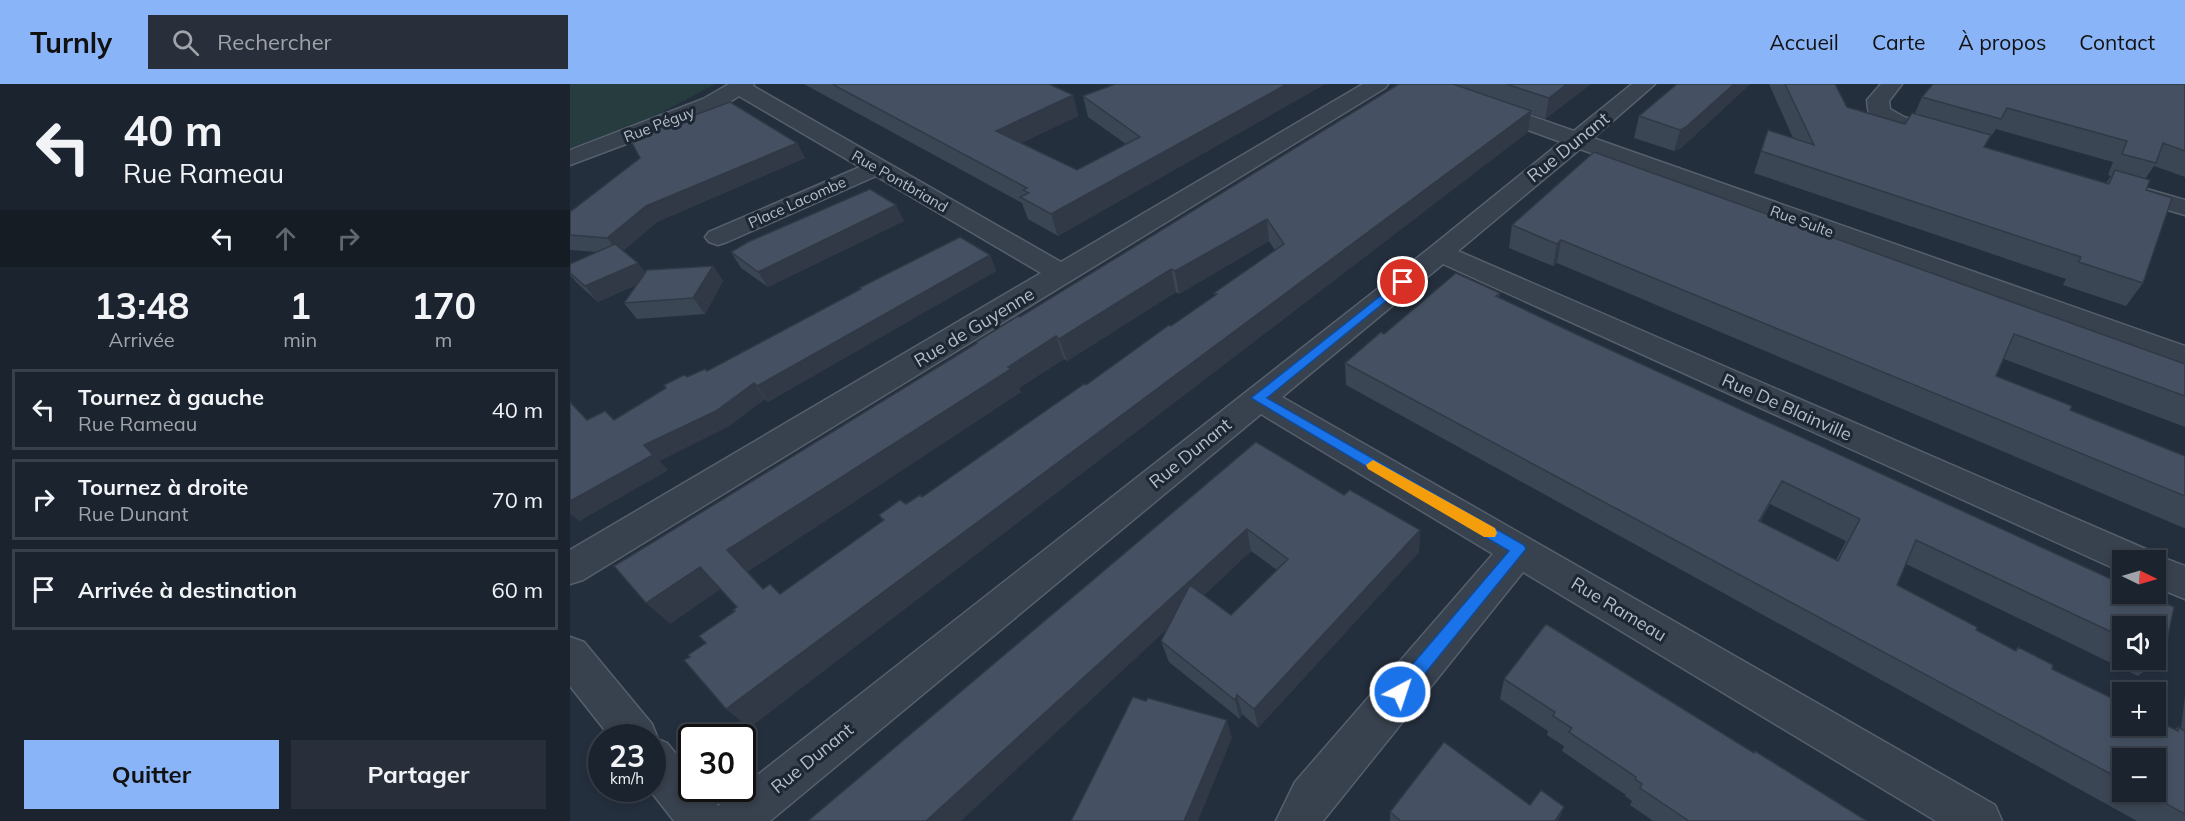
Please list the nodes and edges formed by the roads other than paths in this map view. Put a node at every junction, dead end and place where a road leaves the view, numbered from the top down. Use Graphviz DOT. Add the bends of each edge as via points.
graph roads {
  1 [pos="1378,84"];
  2 [pos="1419,84"];
  3 [pos="1645,84"];
  4 [pos="1892,84"];
  5 [pos="742,86"];
  6 [pos="1953,139"];
  7 [pos="1576,140"];
  8 [pos="570,158"];
  9 [pos="876,168"];
  10 [pos="2102,183"];
  11 [pos="2185,208"];
  12 [pos="718,237"];
  13 [pos="1440,253"];
  14 [pos="1062,274"];
  15 [pos="2185,357"];
  16 [pos="1258,398"];
  17 [pos="1519,549"];
  18 [pos="2112,551"];
  19 [pos="570,569"];
  20 [pos="2166,574"];
  21 [pos="2185,583"];
  22 [pos="570,655"];
  23 [pos="626,724"];
  24 [pos="666,776"];
  25 [pos="702,821"];
  26 [pos="735,821"];
  27 [pos="1299,821"];
  28 [pos="1979,821"];
  1 -- 14 [label="street, Rue de Guyenne"];
  2 -- 7 [label="street, Rue Sulte"];
  3 -- 7 [label="street, Rue Dunant"];
  4 -- 6 [label="street" via="1878,100 1878,111 1884,117"];
  5 -- 8 [label="street, Rue Péguy" via="711,104"];
  5 -- 9 [label="street, Rue Pontbriand"];
  7 -- 13 [label="street, Rue Dunant"];
  7 -- 15 [label="street, Rue Sulte"];
  9 -- 12 [label="street, Place Lacombe"];
  9 -- 14 [label="street, Rue Pontbriand"];
  10 -- 11 [label="street"];
  13 -- 16 [label="street, Rue Dunant"];
  13 -- 18 [label="street, Rue De Blainville"];
  14 -- 19 [label="street, Rue de Guyenne"];
  16 -- 17 [label="street, Rue Rameau"];
  16 -- 26 [label="street, Rue Dunant"];
  17 -- 27 [label="street" via="1311,798"];
  17 -- 28 [label="street, Rue Rameau"];
  20 -- 21 [label="street"];
  22 -- 23 [label="street"];
  24 -- 25 [label="street"];
}
